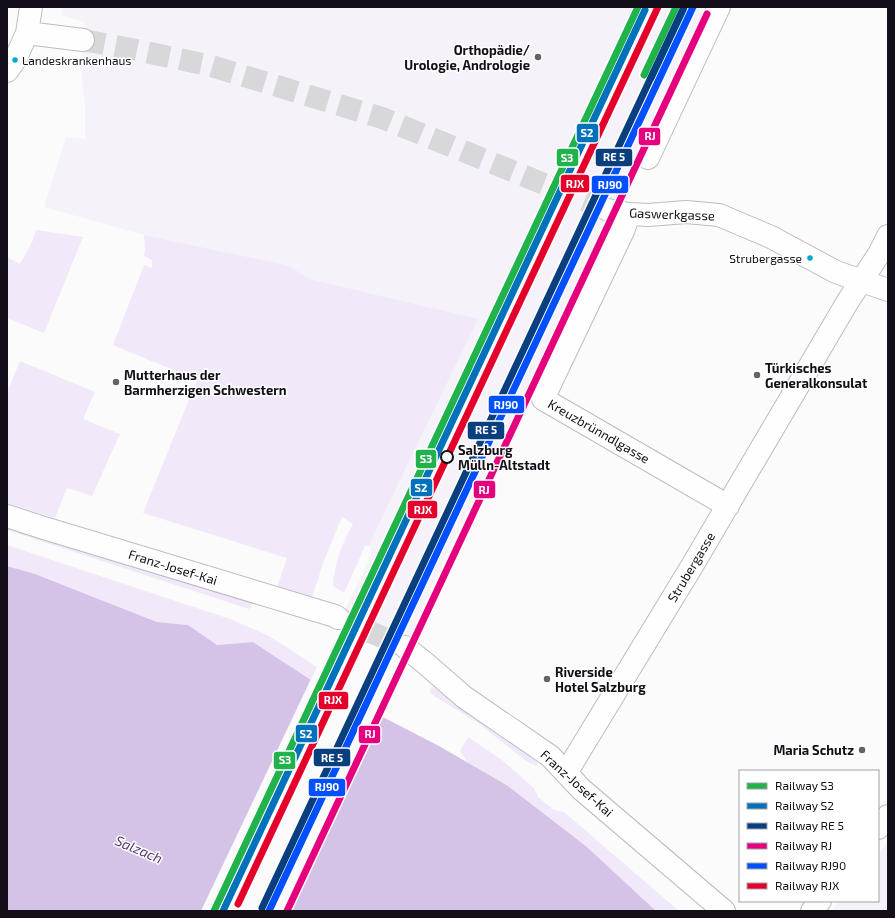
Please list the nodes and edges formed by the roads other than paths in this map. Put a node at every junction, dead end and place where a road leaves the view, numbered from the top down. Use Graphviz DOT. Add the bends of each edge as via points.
graph roads {
  1 [pos="31,7"];
  2 [pos="719,7"];
  3 [pos="27,33"];
  4 [pos="83,40"];
  5 [pos="7,71"];
  6 [pos="648,158"];
  7 [pos="618,212"];
  8 [pos="888,236"];
  9 [pos="861,281"];
  10 [pos="888,290"];
  11 [pos="728,506"];
  12 [pos="7,516"];
  13 [pos="338,618"];
  14 [pos="405,647"];
  15 [pos="566,773"];
  16 [pos="888,816"];
  17 [pos="879,827"];
  18 [pos="819,902"];
  19 [pos="724,911"];
  20 [pos="812,911"];
  1 -- 3 [label="street"];
  2 -- 6 [label="street"];
  3 -- 4 [label="street"];
  3 -- 5 [label="street"];
  7 -- 9 [label="street, Gaswerkgasse" via="648,215 686,212 718,215 771,237 836,272"];
  7 -- 11 [label="street, Kreuzbrünndlgasse" via="623,231 543,399"];
  8 -- 9 [label="street, Strubergasse"];
  9 -- 10 [label="street, Gaswerkgasse"];
  9 -- 11 [label="street, Strubergasse"];
  11 -- 15 [label="street, Strubergasse"];
  12 -- 13 [label="street, Franz-Josef-Kai"];
  14 -- 15 [label="street, Franz-Josef-Kai" via="464,698 550,756"];
  15 -- 19 [label="street, Franz-Josef-Kai" via="581,789"];
  16 -- 17 [label="street"];
  18 -- 20 [label="street"];
}
